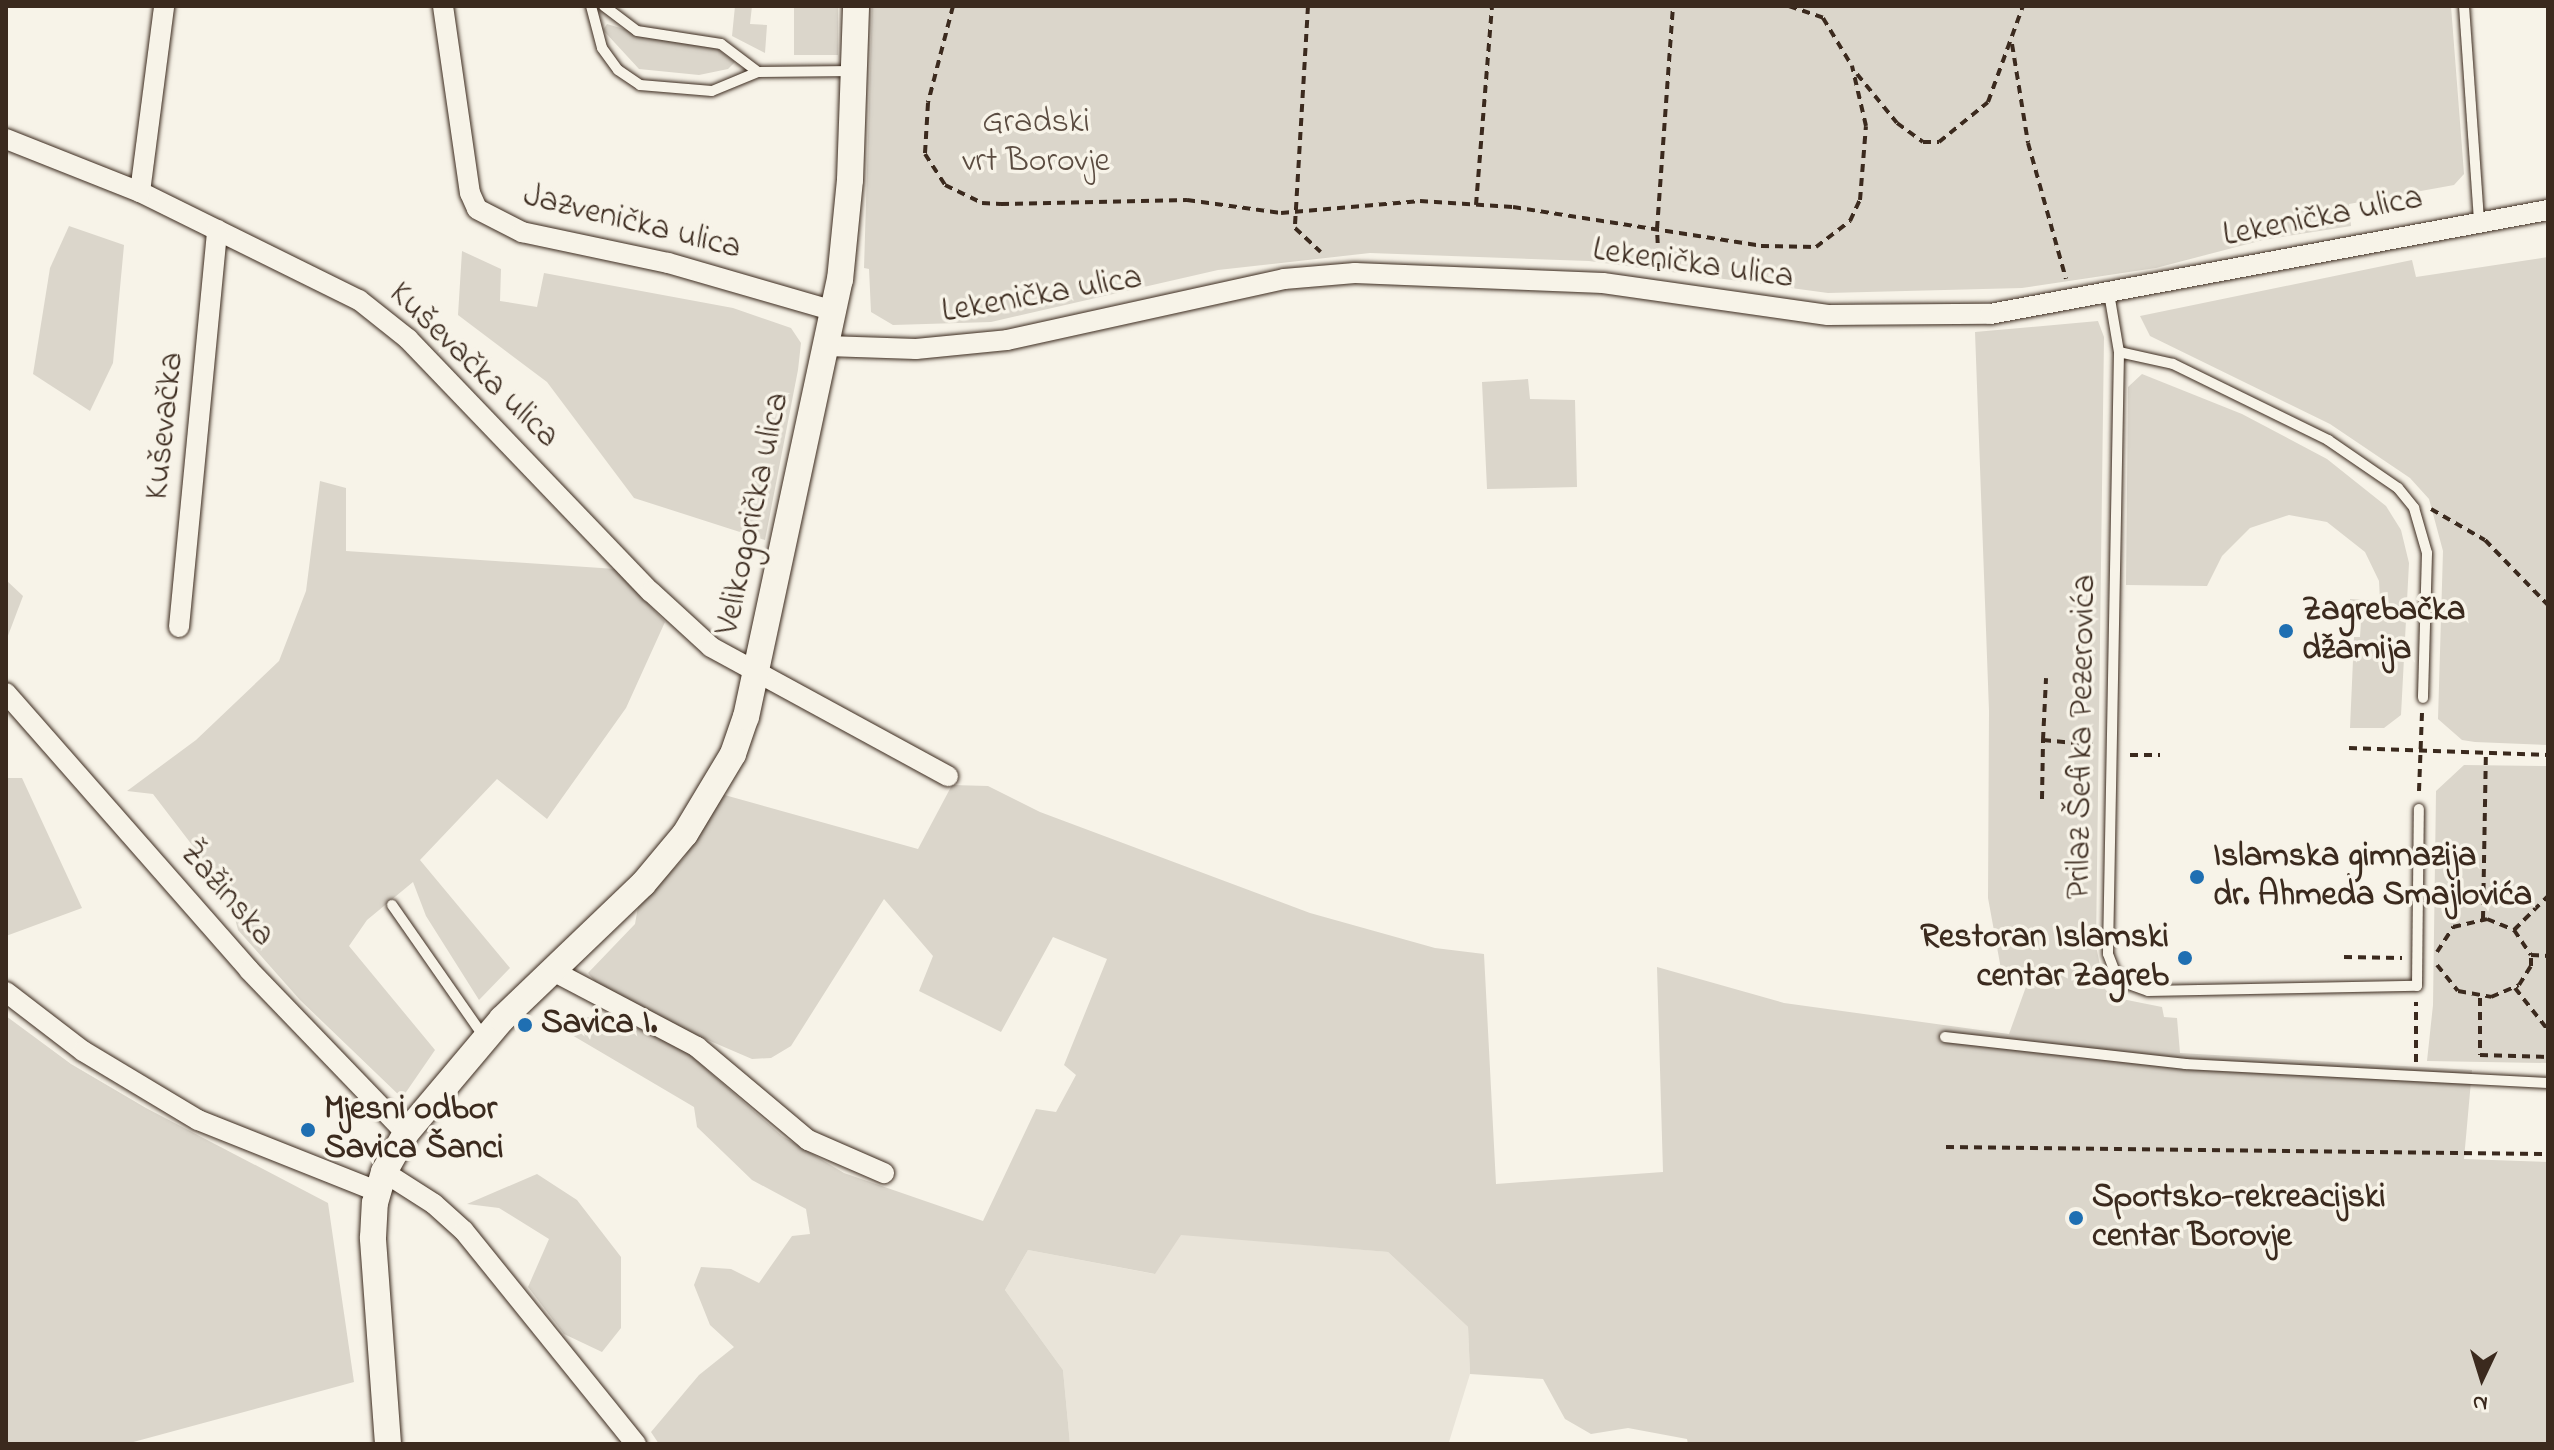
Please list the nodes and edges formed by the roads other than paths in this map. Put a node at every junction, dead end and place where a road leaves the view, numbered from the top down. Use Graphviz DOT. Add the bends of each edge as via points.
graph roads {
  1 [pos="164,6"];
  2 [pos="443,6"];
  3 [pos="591,6"];
  4 [pos="604,6"];
  5 [pos="856,6"];
  6 [pos="2464,6"];
  7 [pos="856,71"];
  8 [pos="758,72"];
  9 [pos="6,139"];
  10 [pos="140,192"];
  11 [pos="2548,210"];
  12 [pos="2479,222"];
  13 [pos="217,230"];
  14 [pos="2109,293"];
  15 [pos="834,311"];
  16 [pos="827,346"];
  17 [pos="2119,352"];
  18 [pos="179,627"];
  19 [pos="757,673"];
  20 [pos="6,693"];
  21 [pos="2423,698"];
  22 [pos="948,776"];
  23 [pos="2419,809"];
  24 [pos="392,905"];
  25 [pos="555,972"];
  26 [pos="6,992"];
  27 [pos="1945,1037"];
  28 [pos="485,1039"];
  29 [pos="2548,1083"];
  30 [pos="406,1133"];
  31 [pos="884,1173"];
  32 [pos="382,1182"];
  33 [pos="388,1444"];
  34 [pos="636,1444"];
  1 -- 10 [label="street"];
  2 -- 15 [label="street, Jazvenička ulica" via="470,193 487,216 522,232 668,263"];
  3 -- 8 [label="lane" via="602,48 618,70 640,85 712,91"];
  4 -- 8 [label="lane" via="637,31 721,44"];
  5 -- 7 [label="street, Velikogorička ulica"];
  6 -- 12 [label="lane"];
  7 -- 8 [label="lane"];
  7 -- 15 [label="street, Velikogorička ulica" via="847,231"];
  9 -- 10 [label="street, Kuševačka ulica"];
  10 -- 13 [label="street, Kuševačka ulica"];
  11 -- 12 [label="street, Lekenička ulica"];
  12 -- 14 [label="street, Lekenička ulica"];
  13 -- 18 [label="street, Kuševačka"];
  13 -- 19 [label="street, Kuševačka ulica" via="325,281 383,318 686,625 711,647"];
  14 -- 16 [label="street, Lekenička ulica" via="1990,314 1916,318 1753,307 1603,283 1343,274 1284,279 1007,340 916,349"];
  14 -- 17 [label="lane, Prilaz Šefika Pezerovića"];
  15 -- 16 [label="street, Velikogorička ulica"];
  16 -- 19 [label="street, Velikogorička ulica"];
  17 -- 21 [label="lane" via="2173,364 2328,440 2387,480 2414,508 2427,553"];
  17 -- 23 [label="lane, Prilaz Šefika Pezerovića" via="2108,954 2114,970 2126,983 2148,991 2417,986"];
  19 -- 22 [label="street, Kuševačka ulica"];
  19 -- 25 [label="street, Velikogorička ulica" via="733,754 685,834"];
  20 -- 30 [label="street, Žažinska" via="249,970"];
  24 -- 28 [label="lane"];
  25 -- 28 [label="street, Velikogorička ulica"];
  25 -- 31 [label="street" via="697,1047 808,1140"];
  26 -- 32 [label="street" via="83,1051 198,1120"];
  27 -- 29 [label="lane" via="2185,1064"];
  28 -- 30 [label="street, Velikogorička ulica"];
  30 -- 32 [label="street, Velikogorička ulica"];
  32 -- 33 [label="street, Velikogorička ulica" via="373,1238"];
  32 -- 34 [label="street" via="434,1204 464,1231"];
}
